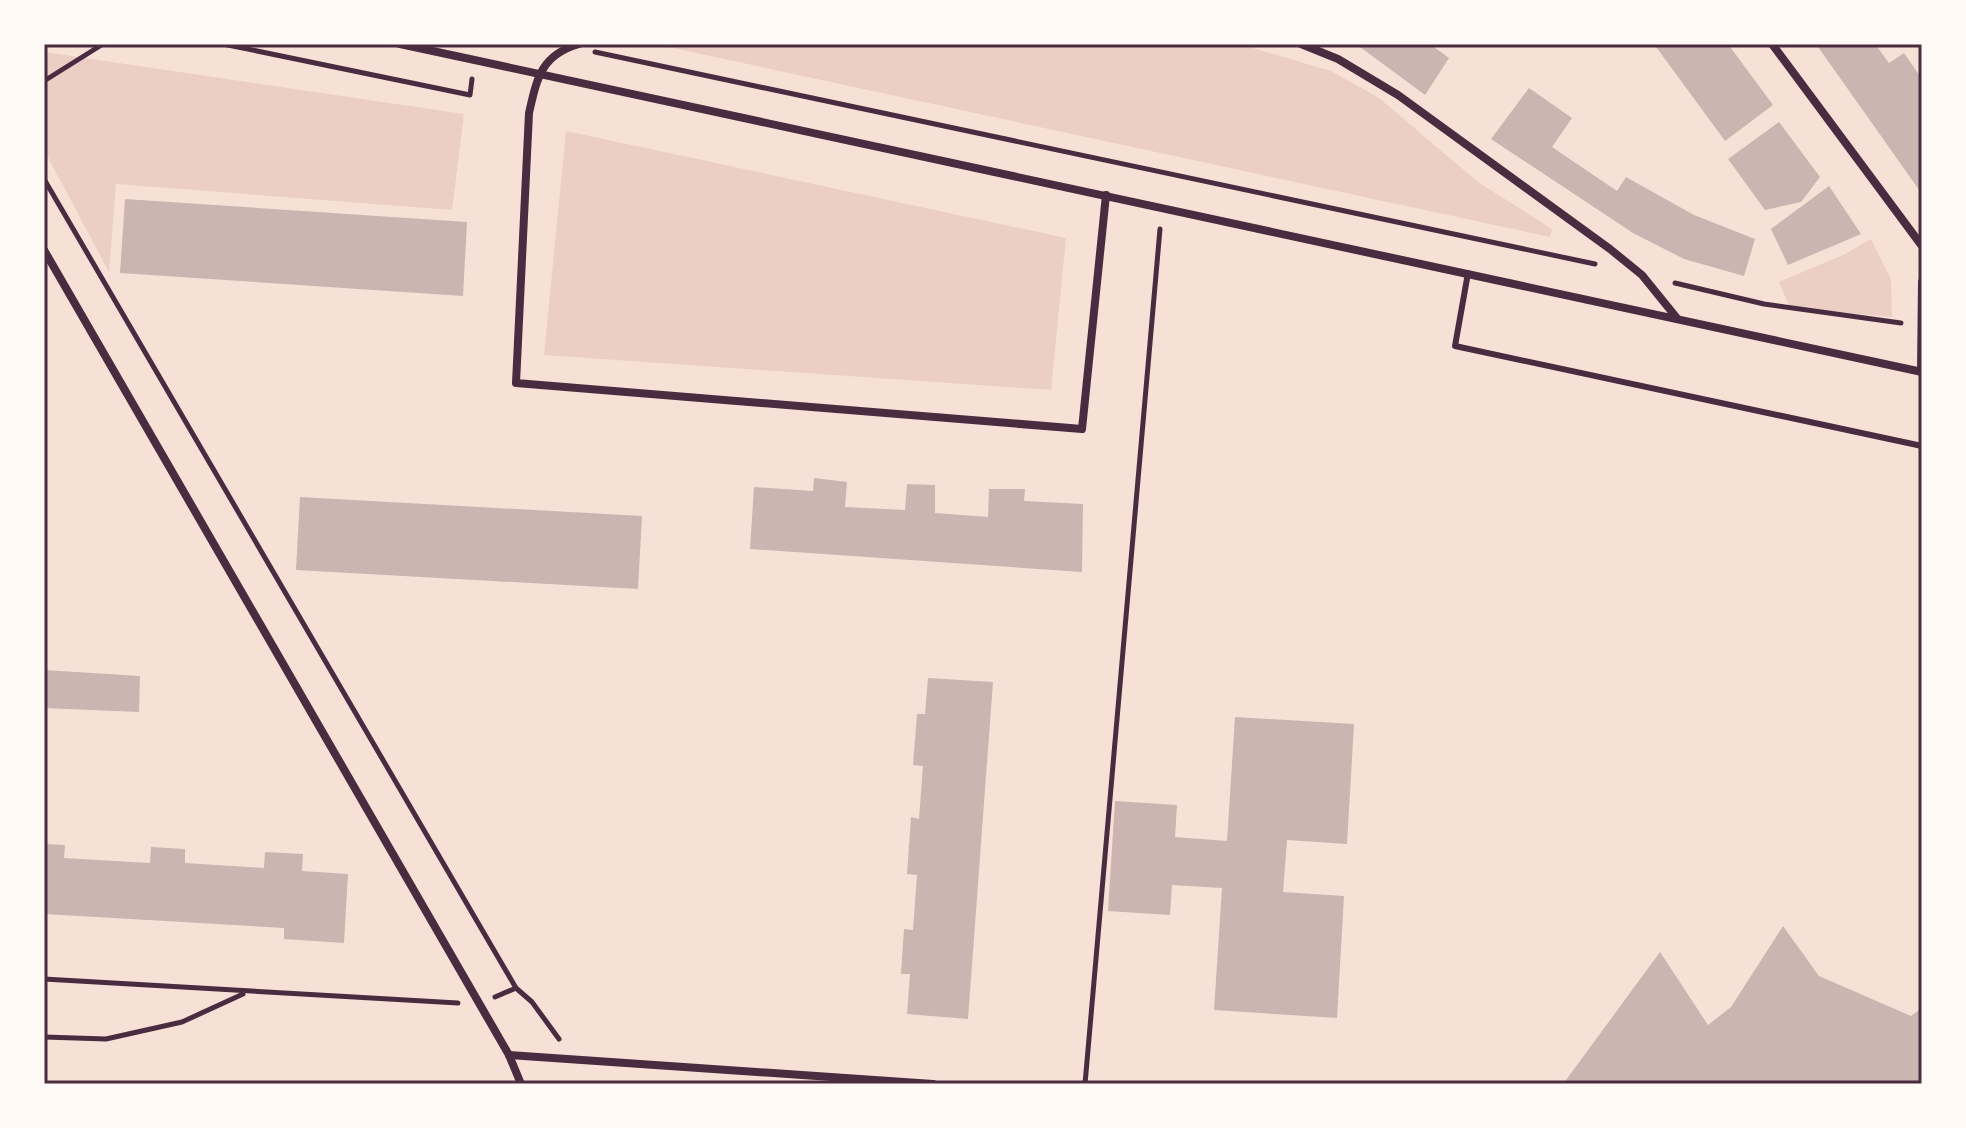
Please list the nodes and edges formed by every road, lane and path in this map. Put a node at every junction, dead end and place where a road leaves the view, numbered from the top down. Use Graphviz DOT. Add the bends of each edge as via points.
graph roads {
  1 [pos="103,44"];
  2 [pos="223,44"];
  3 [pos="400,44"];
  4 [pos="1301,44"];
  5 [pos="1772,44"];
  6 [pos="575,45"];
  7 [pos="475,60"];
  8 [pos="538,72"];
  9 [pos="44,81"];
  10 [pos="44,179"];
  11 [pos="1106,195"];
  12 [pos="1162,208"];
  13 [pos="1922,246"];
  14 [pos="44,250"];
  15 [pos="1468,273"];
  16 [pos="1642,275"];
  17 [pos="1922,282"];
  18 [pos="1677,318"];
  19 [pos="1921,326"];
  20 [pos="1922,372"];
  21 [pos="1922,446"];
  22 [pos="44,979"];
  23 [pos="516,988"];
  24 [pos="246,993"];
  25 [pos="479,1004"];
  26 [pos="44,1037"];
  27 [pos="509,1055"];
  28 [pos="571,1057"];
  29 [pos="521,1084"];
  30 [pos="933,1084"];
  31 [pos="1085,1084"];
  1 -- 9 [label="path"];
  2 -- 7 [label="path" via="470,95"];
  3 -- 7 [label="street"];
  4 -- 16 [label="street" via="1398,95"];
  5 -- 13 [label="street"];
  6 -- 8 [label="street"];
  6 -- 16 [label="path"];
  7 -- 8 [label="street"];
  8 -- 11 [label="street"];
  8 -- 11 [label="street" via="529,113 516,383 1082,429"];
  10 -- 23 [label="path"];
  11 -- 12 [label="street"];
  12 -- 15 [label="street"];
  12 -- 31 [label="path"];
  14 -- 25 [label="street"];
  15 -- 18 [label="street"];
  15 -- 21 [label="lane" via="1455,346"];
  16 -- 18 [label="street"];
  16 -- 19 [label="path" via="1764,304"];
  17 -- 19 [label="street"];
  18 -- 20 [label="street"];
  19 -- 20 [label="street"];
  22 -- 24 [label="path"];
  23 -- 25 [label="path"];
  23 -- 28 [label="path"];
  24 -- 25 [label="path"];
  24 -- 26 [label="path" via="182,1022 106,1039"];
  25 -- 27 [label="street"];
  27 -- 28 [label="street"];
  27 -- 29 [label="street"];
  28 -- 30 [label="street"];
}
